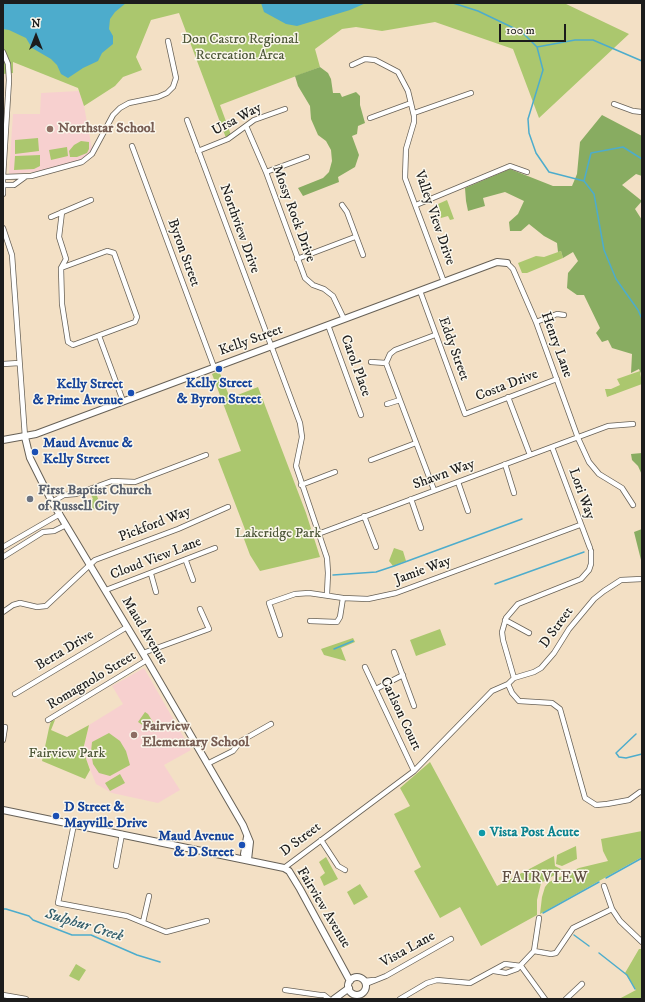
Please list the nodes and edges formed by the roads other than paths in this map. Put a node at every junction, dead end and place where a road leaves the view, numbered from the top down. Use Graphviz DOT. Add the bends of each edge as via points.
graph roads {
  1 [pos="168,41"];
  2 [pos="3,52"];
  3 [pos="352,64"];
  4 [pos="3,78"];
  5 [pos="9,80"];
  6 [pos="470,93"];
  7 [pos="411,103"];
  8 [pos="614,104"];
  9 [pos="285,109"];
  10 [pos="642,112"];
  11 [pos="414,113"];
  12 [pos="370,118"];
  13 [pos="187,120"];
  14 [pos="246,126"];
  15 [pos="132,146"];
  16 [pos="198,151"];
  17 [pos="307,157"];
  18 [pos="266,172"];
  19 [pos="527,172"];
  20 [pos="3,177"];
  21 [pos="25,177"];
  22 [pos="3,185"];
  23 [pos="3,194"];
  24 [pos="91,200"];
  25 [pos="342,205"];
  26 [pos="416,205"];
  27 [pos="62,212"];
  28 [pos="51,217"];
  29 [pos="3,228"];
  30 [pos="355,237"];
  31 [pos="363,255"];
  32 [pos="297,259"];
  33 [pos="507,263"];
  34 [pos="61,268"];
  35 [pos="444,282"];
  36 [pos="420,291"];
  37 [pos="564,315"];
  38 [pos="344,319"];
  39 [pos="536,322"];
  40 [pos="328,325"];
  41 [pos="435,335"];
  42 [pos="100,336"];
  43 [pos="271,346"];
  44 [pos="371,362"];
  45 [pos="19,363"];
  46 [pos="386,363"];
  47 [pos="3,364"];
  48 [pos="214,367"];
  49 [pos="557,380"];
  50 [pos="508,397"];
  51 [pos="400,400"];
  52 [pos="123,401"];
  53 [pos="387,404"];
  54 [pos="465,414"];
  55 [pos="361,415"];
  56 [pos="634,424"];
  57 [pos="25,437"];
  58 [pos="578,438"];
  59 [pos="3,440"];
  60 [pos="416,443"];
  61 [pos="552,447"];
  62 [pos="206,455"];
  63 [pos="530,455"];
  64 [pos="372,460"];
  65 [pos="505,464"];
  66 [pos="334,472"];
  67 [pos="458,482"];
  68 [pos="301,485"];
  69 [pos="434,490"];
  70 [pos="514,493"];
  71 [pos="411,499"];
  72 [pos="52,502"];
  73 [pos="632,505"];
  74 [pos="228,507"];
  75 [pos="468,511"];
  76 [pos="60,514"];
  77 [pos="364,516"];
  78 [pos="580,524"];
  79 [pos="66,526"];
  80 [pos="421,528"];
  81 [pos="318,534"];
  82 [pos="3,547"];
  83 [pos="376,547"];
  84 [pos="215,548"];
  85 [pos="3,557"];
  86 [pos="186,561"];
  87 [pos="90,564"];
  88 [pos="151,574"];
  89 [pos="642,579"];
  90 [pos="193,580"];
  91 [pos="106,590"];
  92 [pos="156,592"];
  93 [pos="327,594"];
  94 [pos="343,598"];
  95 [pos="200,609"];
  96 [pos="3,612"];
  97 [pos="505,620"];
  98 [pos="310,621"];
  99 [pos="127,627"];
  100 [pos="529,633"];
  101 [pos="280,635"];
  102 [pos="394,652"];
  103 [pos="143,653"];
  104 [pos="147,660"];
  105 [pos="365,667"];
  106 [pos="403,676"];
  107 [pos="514,678"];
  108 [pos="508,684"];
  109 [pos="376,689"];
  110 [pos="15,694"];
  111 [pos="414,706"];
  112 [pos="48,720"];
  113 [pos="271,724"];
  114 [pos="6,727"];
  115 [pos="3,740"];
  116 [pos="207,764"];
  117 [pos="414,771"];
  118 [pos="640,792"];
  119 [pos="3,810"];
  120 [pos="74,824"];
  121 [pos="122,834"];
  122 [pos="247,837"];
  123 [pos="322,840"];
  124 [pos="250,849"];
  125 [pos="248,860"];
  126 [pos="261,863"];
  127 [pos="116,866"];
  128 [pos="284,868"];
  129 [pos="345,870"];
  130 [pos="604,886"];
  131 [pos="149,896"];
  132 [pos="612,909"];
  133 [pos="539,918"];
  134 [pos="207,921"];
  135 [pos="143,922"];
  136 [pos="451,939"];
  137 [pos="642,942"];
  138 [pos="534,951"];
  139 [pos="511,964"];
  140 [pos="520,966"];
  141 [pos="494,971"];
  142 [pos="512,972"];
  143 [pos="352,979"];
  144 [pos="365,983"];
  145 [pos="582,984"];
  146 [pos="285,990"];
  147 [pos="350,990"];
  148 [pos="3,995"];
  149 [pos="359,995"];
  150 [pos="336,997"];
  151 [pos="26,999"];
  152 [pos="329,999"];
  153 [pos="365,999"];
  154 [pos="400,999"];
  155 [pos="545,999"];
  156 [pos="566,999"];
  1 -- 21 [label="street" via="176,78 173,87 167,93 129,103 120,108 113,115 92,154 82,162"];
  2 -- 5 [label="street" via="8,64"];
  3 -- 7 [label="street, Valley View Drive" via="365,59 375,60 398,72"];
  4 -- 5 [label="street"];
  5 -- 20 [label="street"];
  6 -- 11 [label="street"];
  7 -- 11 [label="street, Valley View Drive"];
  7 -- 12 [label="street"];
  8 -- 10 [label="street"];
  9 -- 14 [label="street, Ursa Way" via="254,120"];
  11 -- 26 [label="street, Valley View Drive" via="414,124 406,149 405,178"];
  13 -- 16 [label="street, Northview Drive"];
  14 -- 16 [label="street, Ursa Way" via="228,139"];
  14 -- 18 [label="street, Mossy Rock Drive"];
  15 -- 48 [label="street, Byron Street"];
  16 -- 43 [label="street, Northview Drive"];
  17 -- 18 [label="street"];
  18 -- 32 [label="street, Mossy Rock Drive"];
  19 -- 26 [label="street" via="510,166"];
  20 -- 21 [label="street"];
  20 -- 22 [label="street"];
  21 -- 22 [label="street" via="14,185"];
  22 -- 23 [label="street"];
  24 -- 27 [label="street"];
  25 -- 30 [label="street"];
  26 -- 35 [label="street, Valley View Drive"];
  27 -- 28 [label="street"];
  27 -- 34 [label="street" via="58,237 66,259"];
  29 -- 45 [label="street" via="12,255"];
  30 -- 31 [label="street"];
  30 -- 32 [label="street"];
  32 -- 38 [label="street, Mossy Rock Drive" via="305,278 333,296"];
  33 -- 35 [label="street, Kelly Street" via="497,262"];
  33 -- 39 [label="street, Henry Lane" via="513,269"];
  34 -- 42 [label="street" via="62,304 68,342 73,344"];
  34 -- 42 [label="street" via="107,251 114,253 138,317 135,322"];
  35 -- 36 [label="street, Kelly Street"];
  36 -- 38 [label="street, Kelly Street"];
  36 -- 41 [label="street, Eddy Street"];
  37 -- 39 [label="street" via="557,314"];
  38 -- 40 [label="street, Kelly Street"];
  39 -- 49 [label="street, Henry Lane"];
  40 -- 43 [label="street, Kelly Street"];
  40 -- 55 [label="street, Carol Place"];
  41 -- 46 [label="street" via="395,350"];
  41 -- 54 [label="street, Eddy Street"];
  42 -- 52 [label="street"];
  43 -- 48 [label="street, Kelly Street"];
  43 -- 68 [label="street, Northview Drive" via="300,423 302,437 296,466"];
  44 -- 46 [label="street"];
  45 -- 47 [label="street"];
  45 -- 57 [label="street"];
  46 -- 51 [label="street"];
  48 -- 52 [label="street, Kelly Street"];
  49 -- 50 [label="street, Costa Drive"];
  49 -- 58 [label="street, Henry Lane"];
  50 -- 54 [label="street, Costa Drive"];
  50 -- 63 [label="street"];
  51 -- 53 [label="street"];
  51 -- 60 [label="street"];
  52 -- 57 [label="street, Kelly Street"];
  56 -- 58 [label="street, Shawn Way" via="616,424"];
  57 -- 59 [label="street, Kelly Street"];
  57 -- 72 [label="street, Maud Avenue" via="30,458"];
  58 -- 61 [label="street, Shawn Way"];
  58 -- 73 [label="street, Henry Lane" via="592,467 622,488"];
  60 -- 64 [label="street"];
  60 -- 69 [label="street"];
  61 -- 63 [label="street, Shawn Way"];
  61 -- 78 [label="street, Lori Way"];
  62 -- 72 [label="street" via="136,482 112,481 76,494 64,495"];
  63 -- 65 [label="street, Shawn Way"];
  65 -- 67 [label="street, Shawn Way"];
  65 -- 70 [label="street"];
  66 -- 68 [label="street"];
  67 -- 69 [label="street, Shawn Way"];
  67 -- 75 [label="street"];
  68 -- 81 [label="street, Northview Drive"];
  69 -- 71 [label="street, Shawn Way"];
  71 -- 77 [label="street, Shawn Way"];
  71 -- 80 [label="street"];
  72 -- 76 [label="street, Maud Avenue"];
  74 -- 87 [label="street, Pickford Way"];
  76 -- 79 [label="street, Maud Avenue"];
  76 -- 82 [label="street"];
  77 -- 81 [label="street, Shawn Way"];
  77 -- 83 [label="street"];
  78 -- 94 [label="street, Jamie Way" via="396,593 368,599"];
  78 -- 97 [label="street, Lori Way" via="590,550 589,570 581,579 518,604"];
  79 -- 85 [label="street" via="43,532"];
  79 -- 87 [label="street, Maud Avenue"];
  81 -- 93 [label="street, Northview Drive" via="327,558"];
  84 -- 86 [label="street, Cloud View Lane"];
  86 -- 88 [label="street, Cloud View Lane"];
  86 -- 90 [label="street"];
  87 -- 91 [label="street, Maud Avenue"];
  87 -- 96 [label="street" via="46,606 37,607 20,603"];
  88 -- 91 [label="street, Cloud View Lane"];
  88 -- 92 [label="street"];
  89 -- 107 [label="street, D Street" via="621,580 604,591 569,629 546,664 534,672"];
  91 -- 99 [label="street, Maud Avenue"];
  93 -- 94 [label="street, Jamie Way"];
  93 -- 101 [label="street, Jamie Way" via="295,594 269,603"];
  94 -- 98 [label="street" via="337,622"];
  95 -- 103 [label="street" via="209,629"];
  97 -- 100 [label="street"];
  97 -- 107 [label="street" via="502,640"];
  99 -- 103 [label="street, Maud Avenue"];
  99 -- 110 [label="street, Berta Drive"];
  102 -- 106 [label="street"];
  103 -- 104 [label="street, Maud Avenue"];
  104 -- 112 [label="street, Romagnolo Street"];
  104 -- 116 [label="street, Maud Avenue"];
  105 -- 109 [label="street, Carlson Court"];
  106 -- 109 [label="street"];
  106 -- 111 [label="street"];
  107 -- 108 [label="street, D Street"];
  108 -- 117 [label="street, D Street" via="492,691"];
  108 -- 118 [label="street" via="519,701 552,703 560,709 585,798 596,805 607,804 629,800"];
  109 -- 117 [label="street, Carlson Court"];
  113 -- 116 [label="street" via="241,741 233,751"];
  114 -- 115 [label="street"];
  116 -- 122 [label="street, Maud Avenue" via="243,825"];
  117 -- 123 [label="street, D Street"];
  119 -- 120 [label="street, D Street"];
  120 -- 121 [label="street, D Street"];
  120 -- 135 [label="street" via="58,903 127,916"];
  121 -- 125 [label="street, D Street"];
  121 -- 127 [label="street"];
  122 -- 124 [label="street, Maud Avenue"];
  122 -- 125 [label="street, Maud Avenue" via="244,854"];
  123 -- 128 [label="street, D Street"];
  123 -- 129 [label="street" via="338,866"];
  124 -- 125 [label="street, Maud Avenue"];
  124 -- 126 [label="street"];
  125 -- 126 [label="street, D Street"];
  126 -- 128 [label="street, D Street"];
  128 -- 143 [label="street, Fairview Avenue" via="298,885"];
  130 -- 132 [label="street"];
  131 -- 135 [label="street"];
  132 -- 137 [label="street" via="620,921"];
  132 -- 138 [label="street" via="573,928 556,953"];
  133 -- 138 [label="street"];
  134 -- 135 [label="street" via="166,932"];
  136 -- 144 [label="street, Vista Lane" via="386,976"];
  138 -- 140 [label="street"];
  139 -- 140 [label="street"];
  139 -- 141 [label="street" via="505,964"];
  139 -- 142 [label="street"];
  140 -- 142 [label="street"];
  140 -- 155 [label="street"];
  141 -- 142 [label="street"];
  141 -- 154 [label="street" via="470,983 433,982"];
  143 -- 144 [label="street" via="360,978"];
  143 -- 147 [label="street"];
  144 -- 149 [label="street"];
  145 -- 156 [label="street"];
  146 -- 152 [label="street" via="320,996 324,994"];
  147 -- 149 [label="street"];
  147 -- 150 [label="street"];
  148 -- 151 [label="street"];
  149 -- 153 [label="street"];
}
